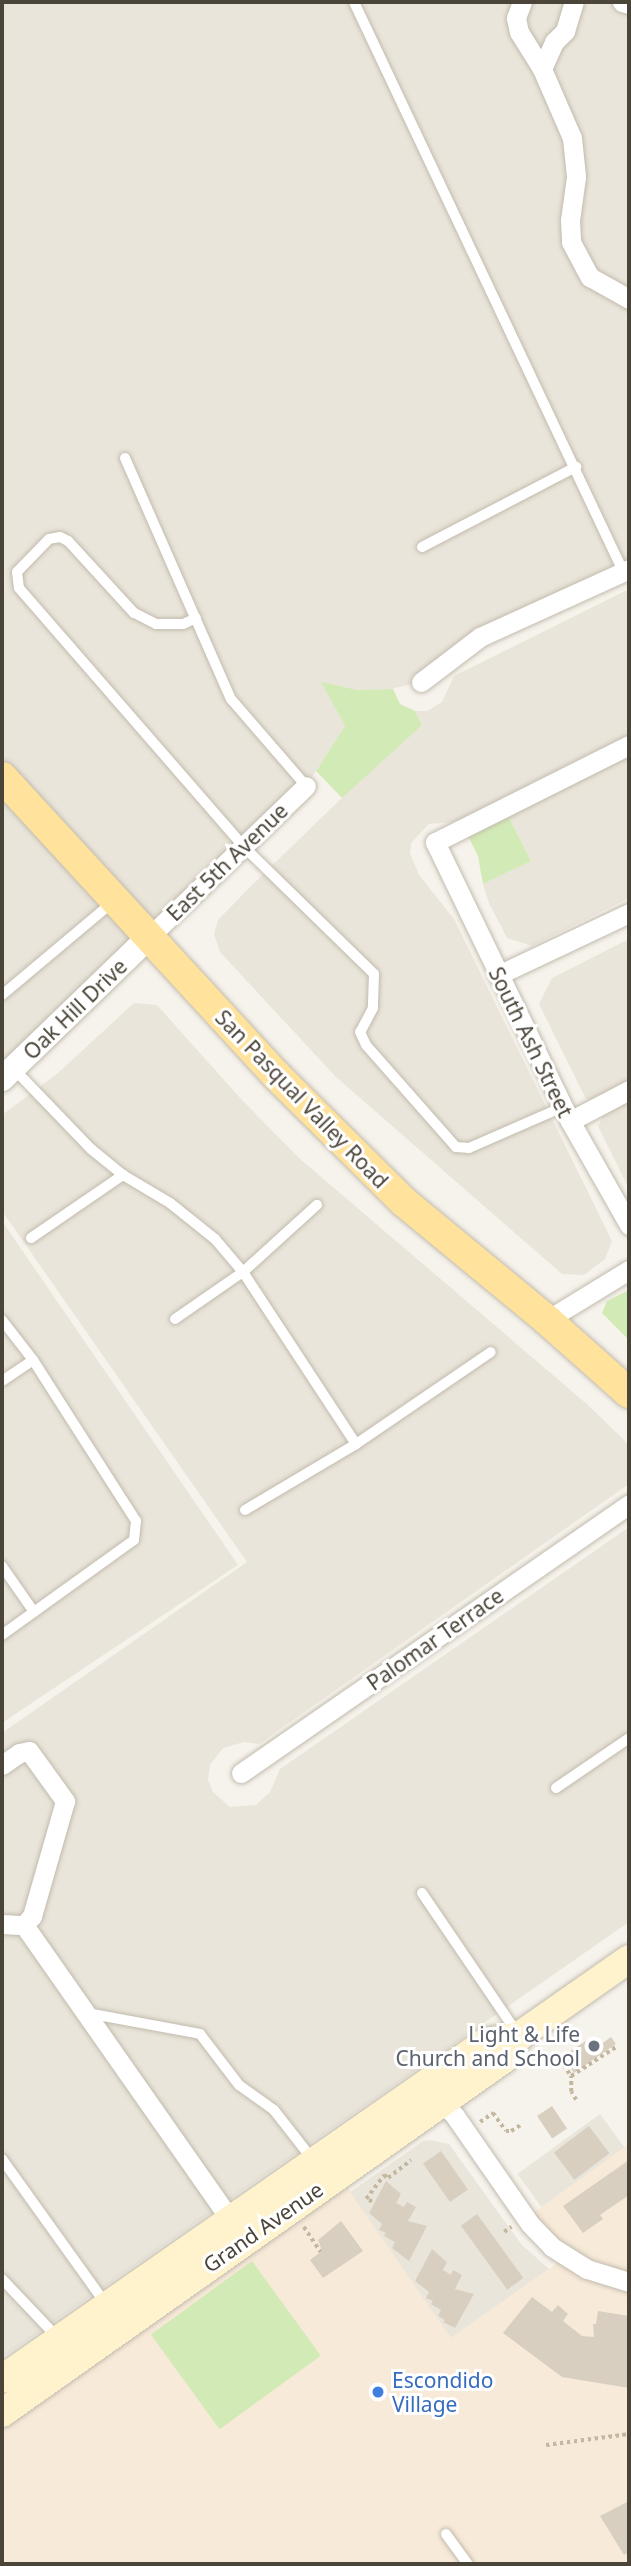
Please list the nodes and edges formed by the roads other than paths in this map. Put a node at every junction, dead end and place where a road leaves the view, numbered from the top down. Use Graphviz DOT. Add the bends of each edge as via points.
graph roads {
  1 [pos="354,2"];
  2 [pos="522,2"];
  3 [pos="574,2"];
  4 [pos="622,2"];
  5 [pos="629,4"];
  6 [pos="542,69"];
  7 [pos="629,299"];
  8 [pos="125,458"];
  9 [pos="576,467"];
  10 [pos="422,547"];
  11 [pos="626,570"];
  12 [pos="196,618"];
  13 [pos="421,682"];
  14 [pos="629,745"];
  15 [pos="2,777"];
  16 [pos="306,786"];
  17 [pos="243,846"];
  18 [pos="114,901"];
  19 [pos="629,913"];
  20 [pos="148,938"];
  21 [pos="498,975"];
  22 [pos="2,995"];
  23 [pos="8,1073"];
  24 [pos="629,1090"];
  25 [pos="566,1114"];
  26 [pos="123,1175"];
  27 [pos="317,1205"];
  28 [pos="629,1225"];
  29 [pos="32,1238"];
  30 [pos="629,1270"];
  31 [pos="243,1272"];
  32 [pos="175,1319"];
  33 [pos="2,1320"];
  34 [pos="547,1320"];
  35 [pos="491,1352"];
  36 [pos="33,1360"];
  37 [pos="2,1381"];
  38 [pos="629,1393"];
  39 [pos="356,1444"];
  40 [pos="629,1504"];
  41 [pos="245,1510"];
  42 [pos="2,1566"];
  43 [pos="34,1612"];
  44 [pos="2,1635"];
  45 [pos="629,1738"];
  46 [pos="2,1765"];
  47 [pos="241,1773"];
  48 [pos="555,1788"];
  49 [pos="422,1893"];
  50 [pos="2,1924"];
  51 [pos="24,1925"];
  52 [pos="629,1959"];
  53 [pos="83,2012"];
  54 [pos="519,2036"];
  55 [pos="442,2102"];
  56 [pos="2,2159"];
  57 [pos="314,2162"];
  58 [pos="230,2219"];
  59 [pos="2,2278"];
  60 [pos="629,2282"];
  61 [pos="107,2306"];
  62 [pos="58,2339"];
  63 [pos="2,2379"];
  64 [pos="2,2413"];
  65 [pos="446,2534"];
  66 [pos="468,2564"];
  1 -- 9 [label="lane"];
  2 -- 6 [label="street" via="516,18 519,32"];
  3 -- 6 [label="street" via="565,31 554,42"];
  4 -- 5 [label="street"];
  6 -- 7 [label="street" via="572,138 576,177 571,242 590,277"];
  8 -- 12 [label="lane"];
  9 -- 10 [label="lane"];
  9 -- 11 [label="lane"];
  11 -- 13 [label="street" via="480,637"];
  12 -- 16 [label="lane" via="231,699"];
  12 -- 17 [label="lane" via="183,624 156,624 134,613 60,537 48,539 17,572 19,588"];
  14 -- 21 [label="street, South Ash Street" via="435,842"];
  15 -- 18 [label="main road, San Pasqual Valley Road"];
  16 -- 17 [label="street, East 5th Avenue"];
  17 -- 20 [label="street, East 5th Avenue"];
  17 -- 25 [label="lane" via="374,974 373,1008 360,1032 366,1045 456,1147 470,1148 540,1117"];
  18 -- 20 [label="main road, San Pasqual Valley Road"];
  18 -- 22 [label="lane"];
  19 -- 21 [label="street"];
  20 -- 23 [label="street, Oak Hill Drive"];
  20 -- 34 [label="main road, San Pasqual Valley Road" via="404,1202"];
  21 -- 25 [label="street, South Ash Street"];
  23 -- 26 [label="lane"];
  24 -- 25 [label="street"];
  25 -- 28 [label="street, South Ash Street"];
  26 -- 29 [label="lane"];
  26 -- 31 [label="lane" via="170,1203 215,1239"];
  27 -- 31 [label="lane"];
  30 -- 34 [label="street"];
  31 -- 32 [label="lane"];
  31 -- 39 [label="lane"];
  33 -- 36 [label="lane"];
  34 -- 38 [label="main road, San Pasqual Valley Road"];
  35 -- 39 [label="lane"];
  36 -- 37 [label="lane"];
  36 -- 43 [label="lane" via="136,1521 134,1540"];
  39 -- 41 [label="lane"];
  40 -- 47 [label="street, Palomar Terrace"];
  42 -- 43 [label="lane"];
  43 -- 44 [label="lane"];
  45 -- 48 [label="lane"];
  46 -- 51 [label="street" via="29,1751 65,1801 32,1916"];
  49 -- 54 [label="lane"];
  50 -- 51 [label="street"];
  51 -- 53 [label="street"];
  52 -- 54 [label="main road, Grand Avenue"];
  53 -- 57 [label="lane" via="200,2034 239,2085 274,2110"];
  53 -- 58 [label="street"];
  54 -- 55 [label="main road, Grand Avenue" via="504,2059"];
  54 -- 57 [label="main road, Grand Avenue" via="486,2042"];
  55 -- 60 [label="street" via="536,2232 587,2269"];
  55 -- 64 [label="main road, Grand Avenue"];
  56 -- 61 [label="lane"];
  57 -- 58 [label="main road, Grand Avenue"];
  58 -- 61 [label="main road, Grand Avenue"];
  59 -- 62 [label="lane"];
  61 -- 62 [label="main road, Grand Avenue"];
  62 -- 63 [label="main road, Grand Avenue"];
  65 -- 66 [label="lane"];
}
